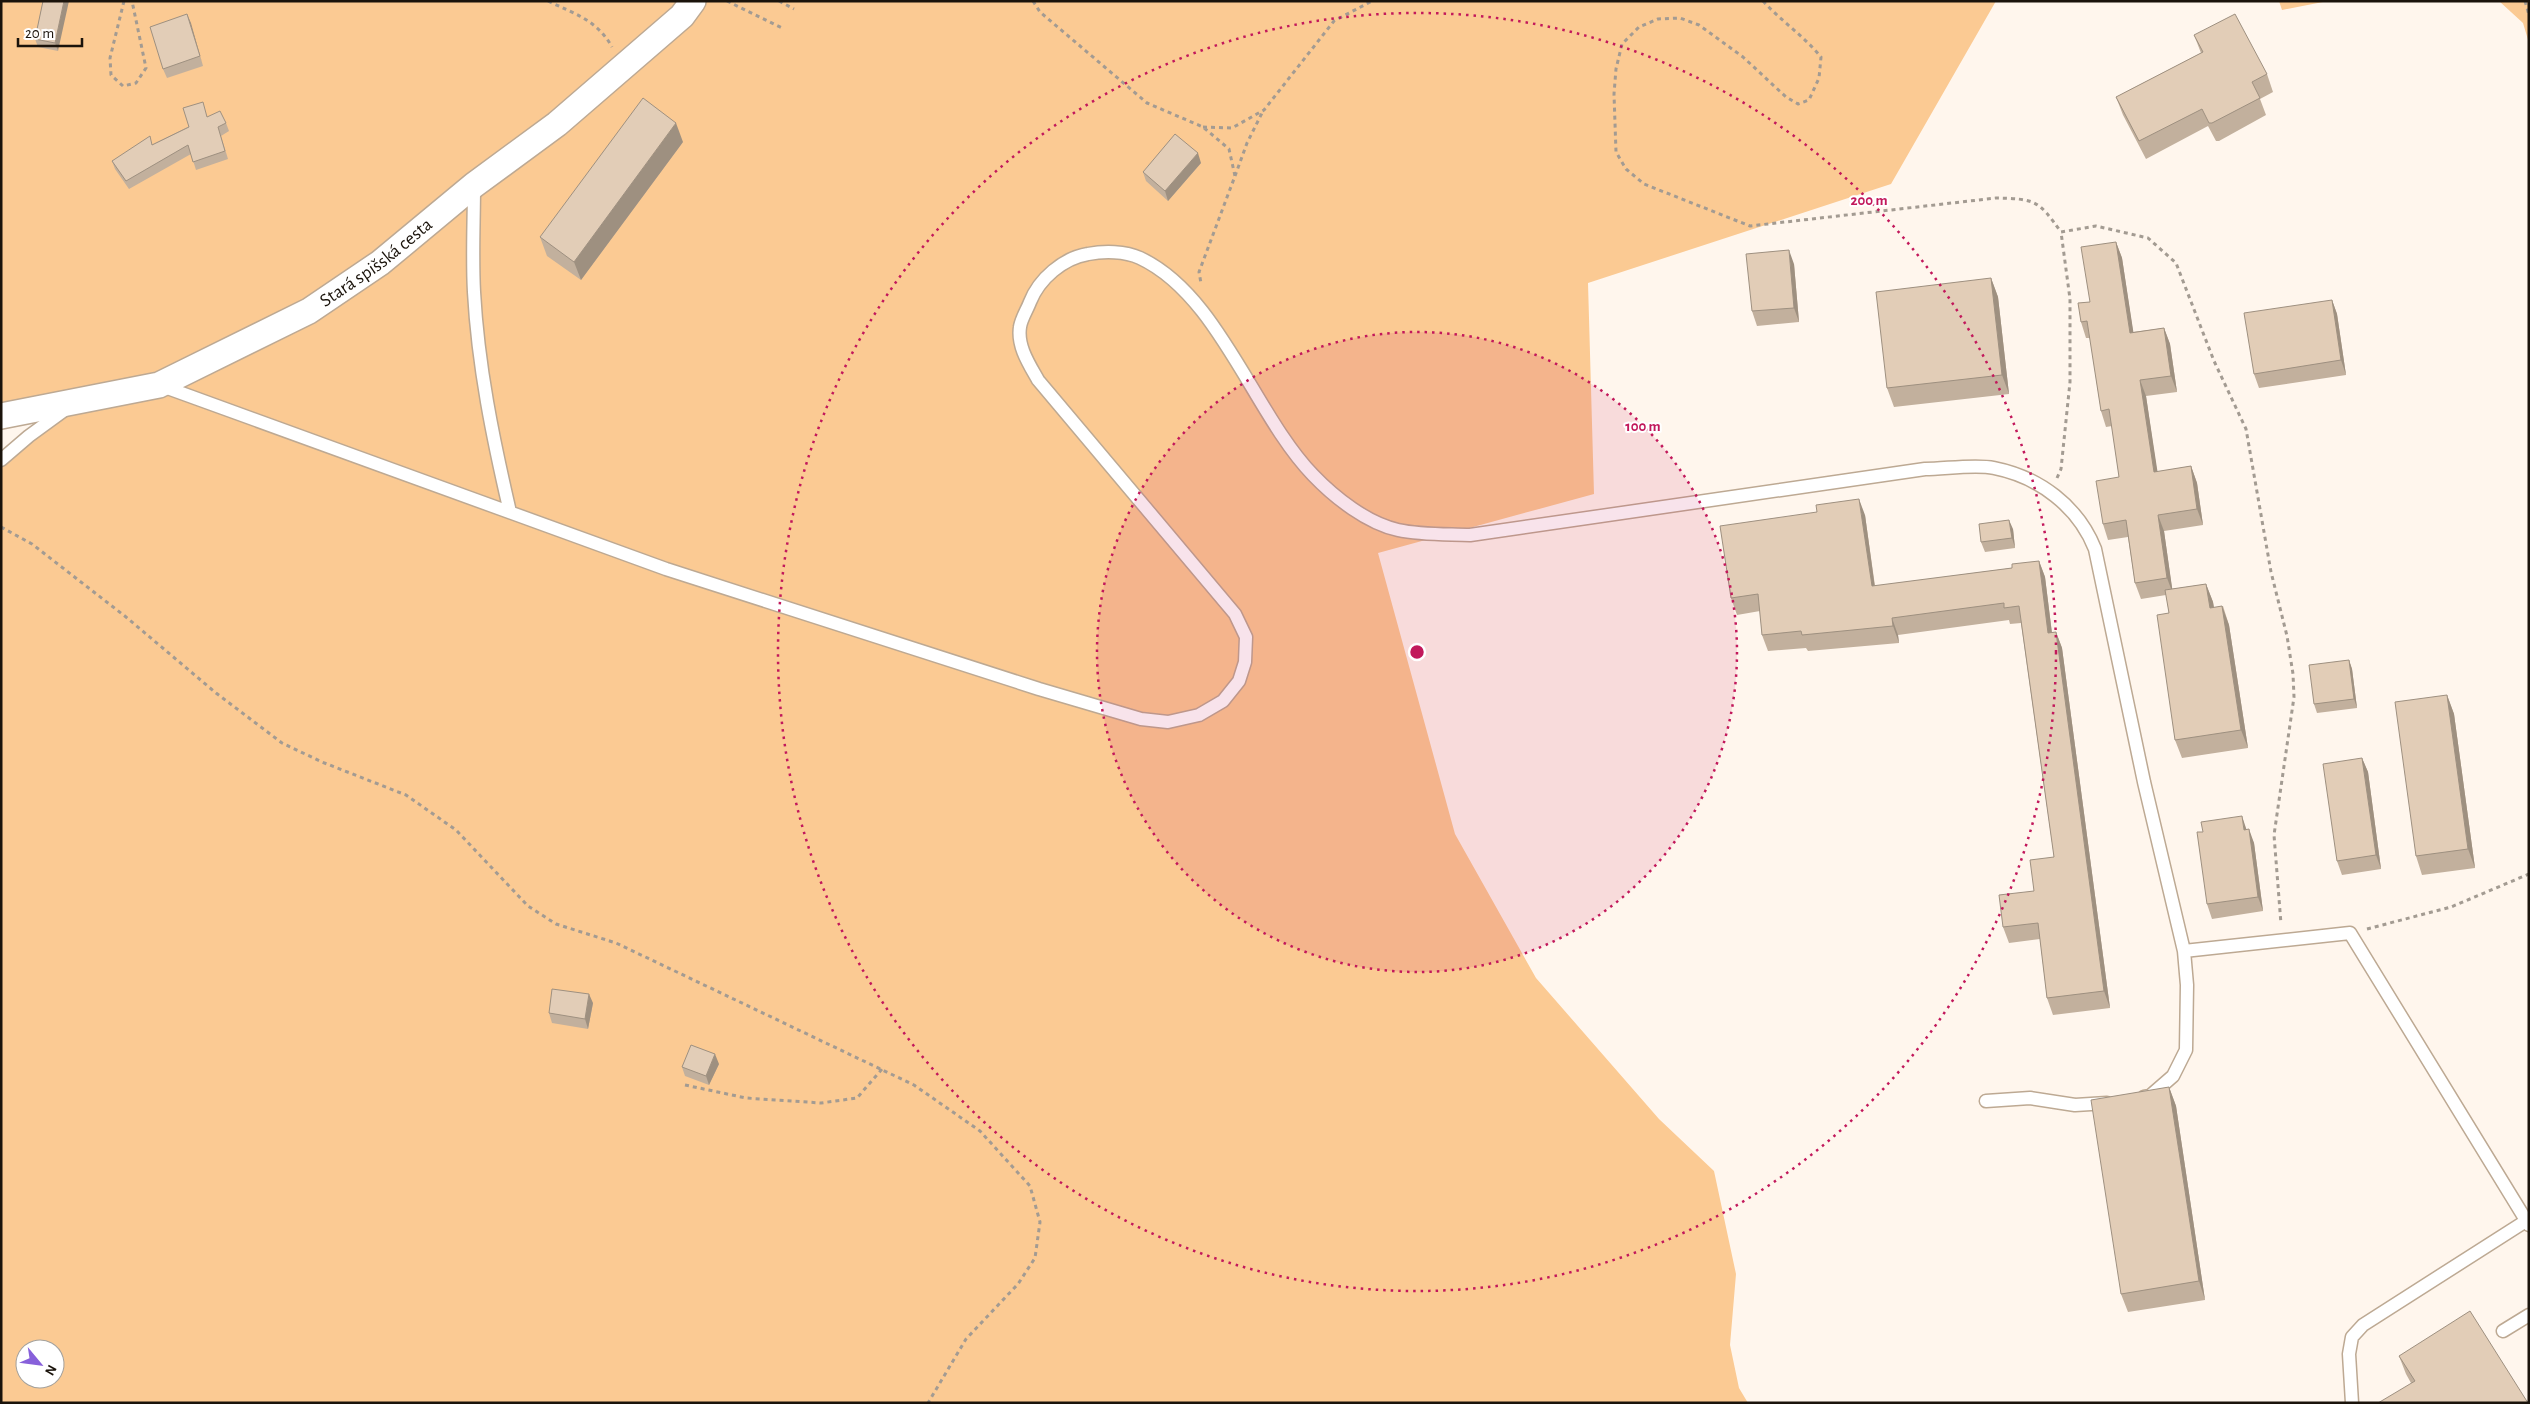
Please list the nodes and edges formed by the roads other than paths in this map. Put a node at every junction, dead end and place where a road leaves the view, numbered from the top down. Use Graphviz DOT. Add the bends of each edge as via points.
graph roads {
  1 [pos="693,1"];
  2 [pos="474,185"];
  3 [pos="159,385"];
  4 [pos="78,400"];
  5 [pos="1,416"];
  6 [pos="1,460"];
  7 [pos="510,512"];
  8 [pos="2184,951"];
  9 [pos="1986,1101"];
  10 [pos="2528,1222"];
  11 [pos="2529,1315"];
  12 [pos="2503,1331"];
  13 [pos="2352,1403"];
  1 -- 2 [label="street, Stará spišská cesta" via="682,16 557,124"];
  2 -- 3 [label="street, Stará spišská cesta" via="380,263 308,311"];
  2 -- 7 [label="lane" via="474,291 479,350 486,402"];
  3 -- 4 [label="street, Stará spišská cesta"];
  3 -- 7 [label="lane"];
  4 -- 5 [label="street, Stará spišská cesta"];
  4 -- 6 [label="lane"];
  7 -- 8 [label="lane" via="666,569 1048,692 1141,719 1168,722 1199,714 1224,701 1239,680 1246,662 1246,637 1235,614 1038,380 1024,357 1020,327 1032,295 1053,270 1077,256 1104,251 1140,258 1172,280 1206,314 1288,445 1313,476 1372,521 1396,530 1470,535 1925,470 1993,468 2034,481 2050,491 2078,518 2095,549 2144,782"];
  8 -- 9 [label="lane" via="2186,1050 2173,1076 2150,1096 2075,1105 2030,1098"];
  8 -- 10 [label="lane" via="2350,933"];
  10 -- 13 [label="lane" via="2363,1324 2352,1337 2349,1354"];
  11 -- 12 [label="lane"];
}
